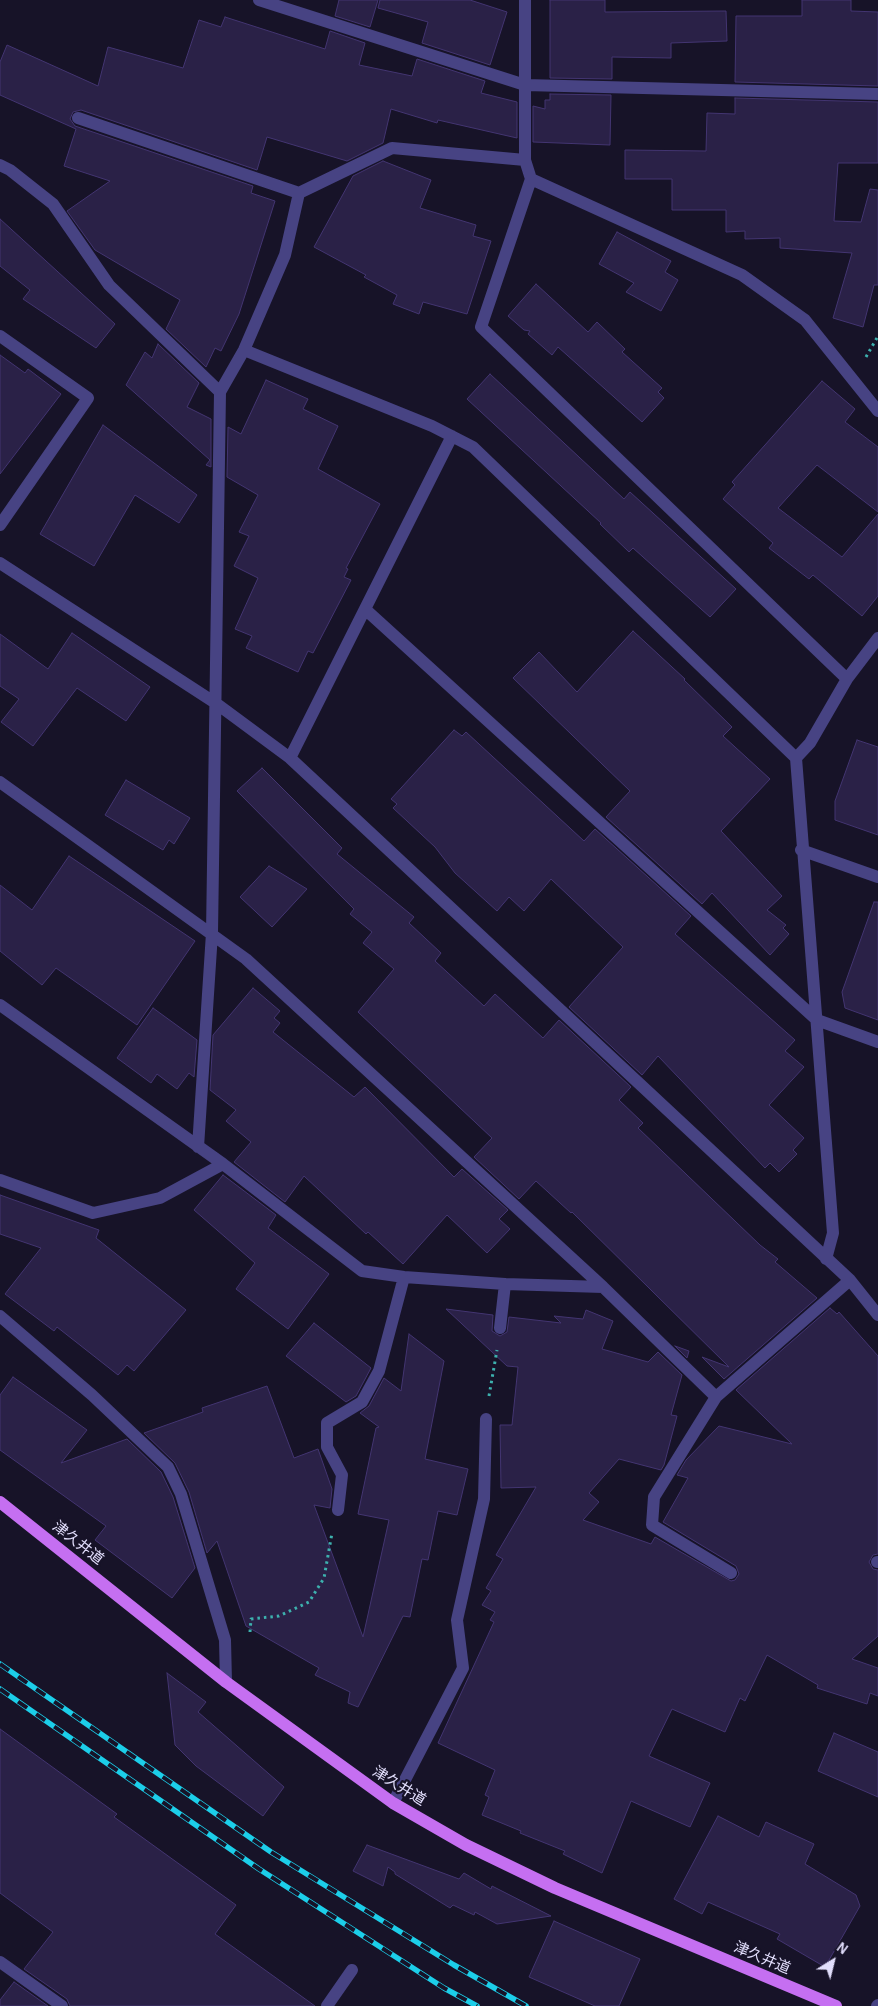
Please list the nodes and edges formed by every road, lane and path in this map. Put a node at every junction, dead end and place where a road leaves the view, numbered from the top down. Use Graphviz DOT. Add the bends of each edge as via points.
graph roads {
  1 [pos="259,0"];
  2 [pos="525,0"];
  3 [pos="524,85"];
  4 [pos="878,94"];
  5 [pos="78,118"];
  6 [pos="525,160"];
  7 [pos="0,165"];
  8 [pos="531,179"];
  9 [pos="299,193"];
  10 [pos="0,336"];
  11 [pos="244,350"];
  12 [pos="220,392"];
  13 [pos="878,411"];
  14 [pos="452,436"];
  15 [pos="0,525"];
  16 [pos="0,563"];
  17 [pos="366,610"];
  18 [pos="878,638"];
  19 [pos="847,679"];
  20 [pos="217,704"];
  21 [pos="290,758"];
  22 [pos="796,758"];
  23 [pos="0,782"];
  24 [pos="802,850"];
  25 [pos="878,877"];
  26 [pos="212,933"];
  27 [pos="0,1005"];
  28 [pos="817,1020"];
  29 [pos="878,1042"];
  30 [pos="198,1147"];
  31 [pos="222,1164"];
  32 [pos="0,1180"];
  33 [pos="826,1259"];
  34 [pos="404,1277"];
  35 [pos="850,1280"];
  36 [pos="505,1284"];
  37 [pos="603,1287"];
  38 [pos="878,1315"];
  39 [pos="0,1316"];
  40 [pos="500,1328"];
  41 [pos="716,1397"];
  42 [pos="486,1418"];
  43 [pos="0,1502"];
  44 [pos="338,1510"];
  45 [pos="731,1574"];
  46 [pos="224,1640"];
  47 [pos="226,1682"];
  48 [pos="393,1803"];
  49 [pos="0,1962"];
  50 [pos="352,1970"];
  51 [pos="62,2006"];
  52 [pos="327,2006"];
  53 [pos="836,2006"];
  1 -- 3 [label="street"];
  2 -- 3 [label="street"];
  3 -- 4 [label="street"];
  3 -- 6 [label="street"];
  5 -- 9 [label="street"];
  6 -- 8 [label="street"];
  6 -- 9 [label="street" via="392,148"];
  7 -- 12 [label="street" via="53,204 109,285"];
  8 -- 13 [label="street" via="742,275 805,320"];
  8 -- 19 [label="street" via="481,327"];
  9 -- 11 [label="street" via="286,255"];
  10 -- 15 [label="street" via="88,398"];
  11 -- 12 [label="street"];
  11 -- 14 [label="street"];
  12 -- 20 [label="street"];
  14 -- 17 [label="street"];
  14 -- 22 [label="street" via="473,447"];
  16 -- 20 [label="street"];
  17 -- 21 [label="street"];
  17 -- 28 [label="street"];
  18 -- 19 [label="street"];
  19 -- 22 [label="street" via="810,742"];
  20 -- 21 [label="street"];
  20 -- 26 [label="street"];
  21 -- 33 [label="street"];
  22 -- 24 [label="street"];
  23 -- 26 [label="street"];
  24 -- 25 [label="street"];
  24 -- 28 [label="street"];
  26 -- 30 [label="street"];
  26 -- 37 [label="street" via="253,965"];
  27 -- 30 [label="street"];
  28 -- 29 [label="street"];
  28 -- 33 [label="street" via="833,1233"];
  30 -- 31 [label="street"];
  31 -- 32 [label="street" via="160,1198 93,1213"];
  31 -- 34 [label="street" via="362,1271"];
  33 -- 35 [label="street"];
  34 -- 36 [label="street"];
  34 -- 44 [label="street" via="379,1371 362,1402 327,1422 328,1447 342,1475"];
  35 -- 38 [label="street"];
  35 -- 41 [label="street"];
  36 -- 37 [label="street"];
  36 -- 40 [label="street"];
  37 -- 41 [label="street"];
  39 -- 46 [label="street" via="92,1395 168,1467 181,1494"];
  40 -- 42 [label="path"];
  41 -- 45 [label="street" via="654,1497 652,1525"];
  42 -- 48 [label="street" via="484,1499 457,1620 463,1668"];
  43 -- 47 [label="main road, 津久井道"];
  44 -- 46 [label="path" via="324,1578 309,1602 279,1616 251,1619 250,1640"];
  46 -- 47 [label="street"];
  47 -- 48 [label="main road, 津久井道"];
  48 -- 53 [label="main road, 津久井道" via="466,1845 555,1888"];
  49 -- 51 [label="street"];
  50 -- 52 [label="street"];
}
